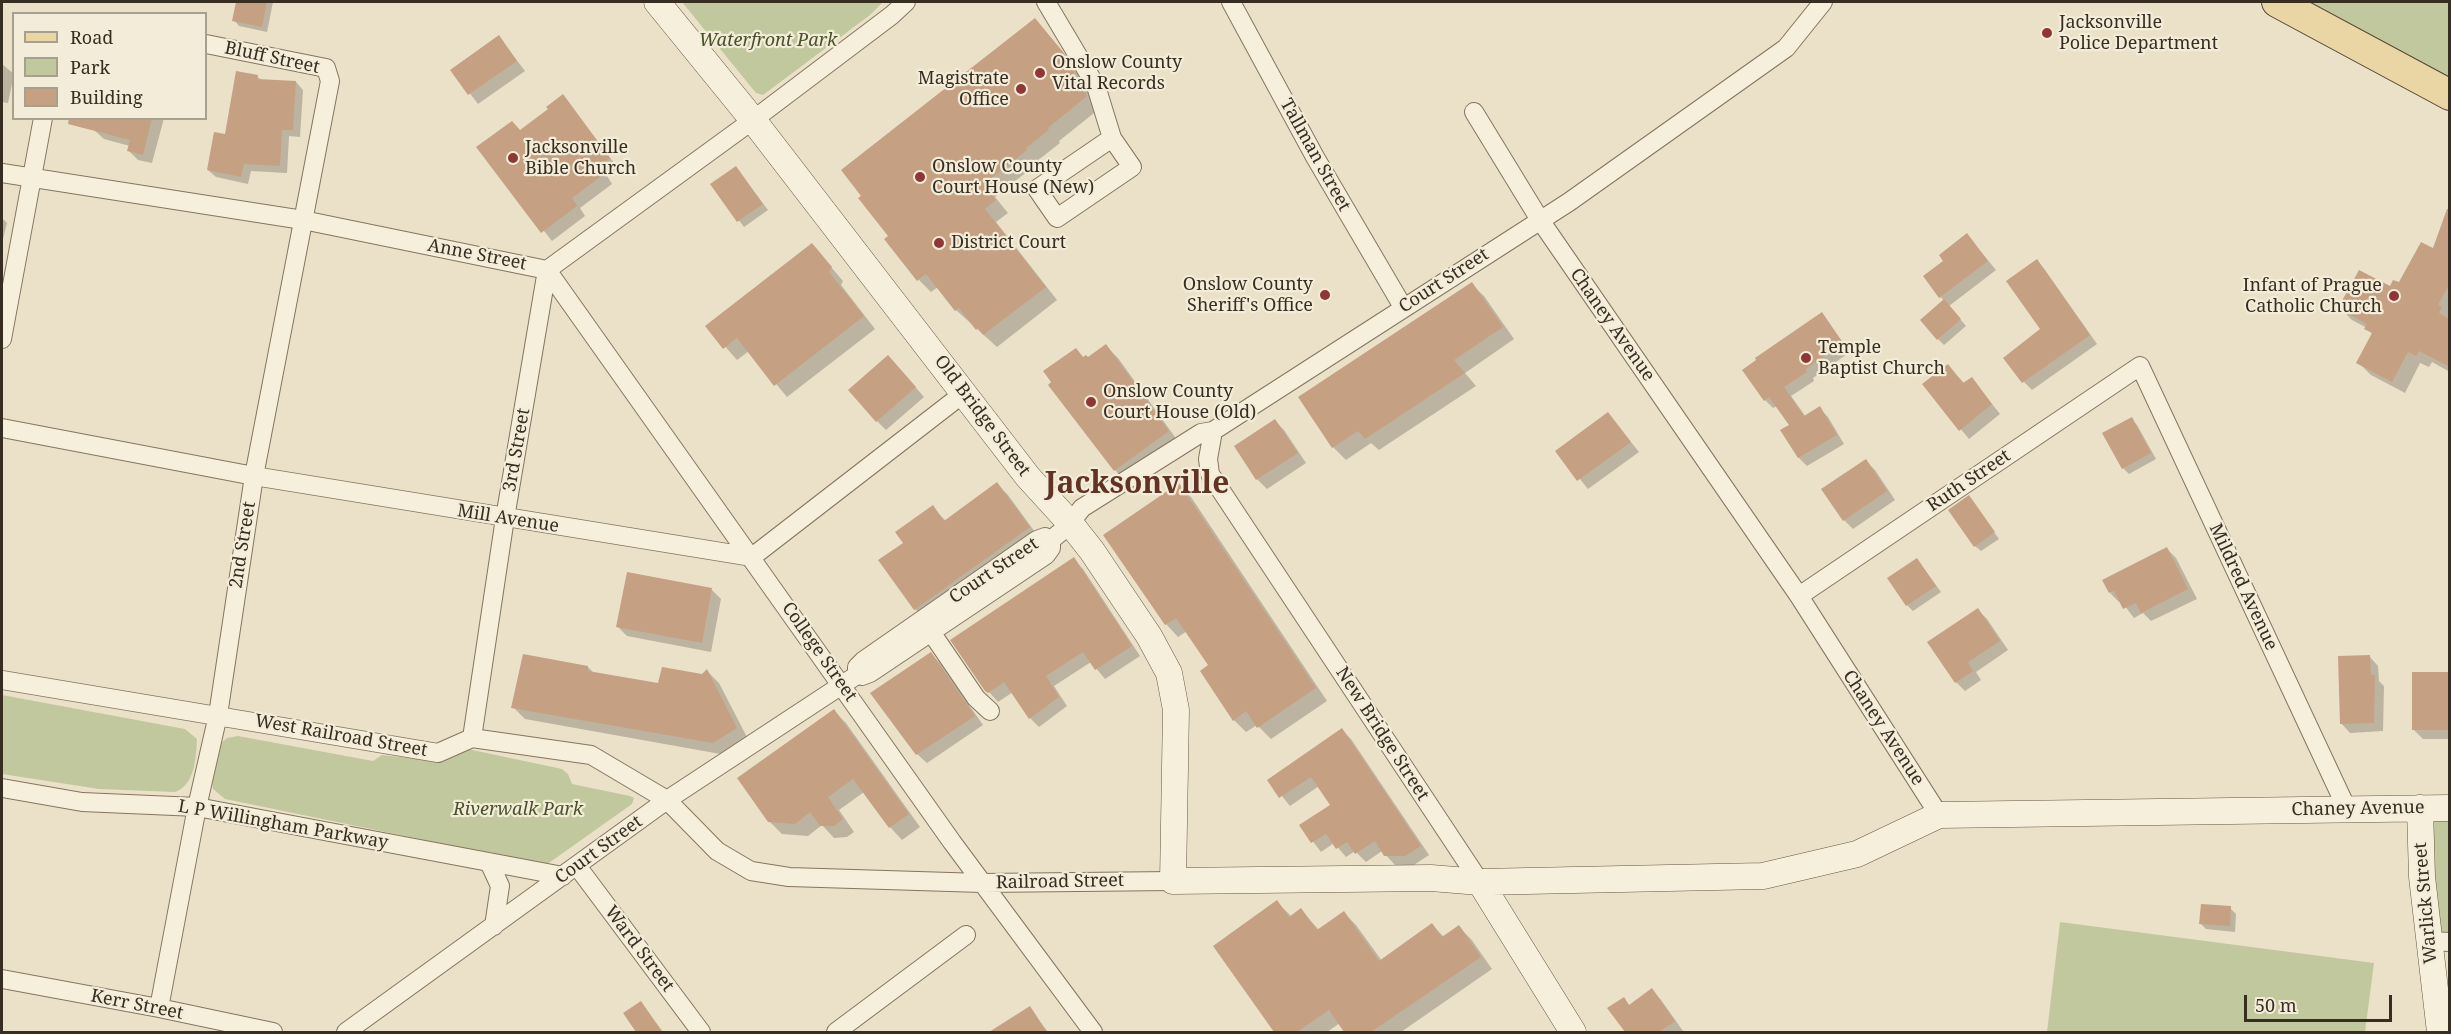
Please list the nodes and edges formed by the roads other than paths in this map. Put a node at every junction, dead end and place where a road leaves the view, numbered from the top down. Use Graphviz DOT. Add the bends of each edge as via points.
graph roads {
  1 [pos="657,2"];
  2 [pos="906,2"];
  3 [pos="1046,2"];
  4 [pos="1231,2"];
  5 [pos="1823,2"];
  6 [pos="2277,2"];
  7 [pos="207,44"];
  8 [pos="330,81"];
  9 [pos="2450,95"];
  10 [pos="1474,112"];
  11 [pos="43,120"];
  12 [pos="753,120"];
  13 [pos="1112,138"];
  14 [pos="2,173"];
  15 [pos="33,178"];
  16 [pos="303,220"];
  17 [pos="1540,220"];
  18 [pos="547,270"];
  19 [pos="1403,307"];
  20 [pos="2,339"];
  21 [pos="2140,366"];
  22 [pos="964,393"];
  23 [pos="2,428"];
  24 [pos="1213,431"];
  25 [pos="254,476"];
  26 [pos="505,518"];
  27 [pos="1070,522"];
  28 [pos="1051,540"];
  29 [pos="752,557"];
  30 [pos="1799,596"];
  31 [pos="931,632"];
  32 [pos="857,675"];
  33 [pos="2,680"];
  34 [pos="842,685"];
  35 [pos="990,711"];
  36 [pos="218,715"];
  37 [pos="472,738"];
  38 [pos="2,788"];
  39 [pos="666,800"];
  40 [pos="197,807"];
  41 [pos="2420,808"];
  42 [pos="2450,808"];
  43 [pos="2347,809"];
  44 [pos="1939,815"];
  45 [pos="489,862"];
  46 [pos="570,871"];
  47 [pos="1173,880"];
  48 [pos="1480,882"];
  49 [pos="982,883"];
  50 [pos="494,926"];
  51 [pos="966,935"];
  52 [pos="2439,942"];
  53 [pos="2,979"];
  54 [pos="159,1008"];
  55 [pos="273,1032"];
  56 [pos="346,1032"];
  57 [pos="701,1032"];
  58 [pos="836,1032"];
  59 [pos="1093,1032"];
  60 [pos="1573,1032"];
  61 [pos="2440,1032"];
  1 -- 12 [label="main road, Old Bridge Street"];
  2 -- 12 [label="street, Anne Street"];
  3 -- 13 [label="street" via="1096,86"];
  4 -- 19 [label="street, Tallman Street"];
  5 -- 17 [label="street, Court Street" via="1786,48"];
  6 -- 9 [label="main road"];
  7 -- 8 [label="street, Bluff Street" via="326,68"];
  8 -- 16 [label="street, 2nd Street"];
  10 -- 17 [label="street, Chaney Avenue"];
  11 -- 15 [label="street"];
  12 -- 18 [label="street, Anne Street"];
  12 -- 22 [label="main road, Old Bridge Street"];
  13 -- 13 [label="street" via="1036,189 1058,218 1132,167"];
  14 -- 15 [label="street, Anne Street"];
  15 -- 16 [label="street, Anne Street"];
  15 -- 20 [label="street"];
  16 -- 18 [label="street, Anne Street"];
  16 -- 25 [label="street, 2nd Street"];
  17 -- 19 [label="street, Court Street"];
  17 -- 30 [label="street, Chaney Avenue"];
  18 -- 26 [label="street, 3rd Street"];
  18 -- 29 [label="street, College Street"];
  19 -- 24 [label="street, Court Street"];
  21 -- 30 [label="street, Ruth Street"];
  21 -- 43 [label="street, Mildred Avenue"];
  22 -- 27 [label="main road, Old Bridge Street" via="1028,477"];
  22 -- 29 [label="street"];
  23 -- 25 [label="street, Mill Avenue"];
  24 -- 27 [label="street, Court Street" via="1201,434 1082,508"];
  24 -- 48 [label="street, New Bridge Street" via="1208,459 1210,474"];
  25 -- 26 [label="street, Mill Avenue"];
  25 -- 36 [label="street, 2nd Street"];
  26 -- 29 [label="street, Mill Avenue"];
  26 -- 37 [label="street, 3rd Street"];
  27 -- 28 [label="street, Court Street"];
  27 -- 47 [label="main road, Old Bridge Street" via="1149,636 1169,673 1176,710"];
  28 -- 31 [label="street, Court Street" via="1046,555"];
  28 -- 32 [label="street, Court Street" via="1039,539 872,655 857,667"];
  29 -- 34 [label="street, College Street"];
  30 -- 44 [label="street, Chaney Avenue"];
  31 -- 32 [label="street, Court Street" via="870,673"];
  31 -- 35 [label="street" via="976,698"];
  32 -- 34 [label="street, Court Street"];
  33 -- 36 [label="street, West Railroad Street"];
  34 -- 39 [label="street, Court Street"];
  34 -- 49 [label="street, College Street"];
  36 -- 37 [label="street, West Railroad Street" via="438,753"];
  36 -- 40 [label="street, 2nd Street"];
  37 -- 39 [label="street" via="591,755"];
  38 -- 40 [label="street, L P Willingham Parkway" via="82,802"];
  39 -- 46 [label="street, Court Street"];
  39 -- 49 [label="street, Railroad Street" via="717,851 751,871 789,877"];
  40 -- 45 [label="street, L P Willingham Parkway"];
  40 -- 54 [label="street, 2nd Street"];
  41 -- 42 [label="main road, Chaney Avenue"];
  41 -- 43 [label="main road, Chaney Avenue"];
  41 -- 52 [label="main road, Warlick Street" via="2422,877"];
  43 -- 44 [label="main road, Chaney Avenue"];
  44 -- 48 [label="main road, Railroad Street" via="1857,854 1763,876"];
  45 -- 46 [label="street, L P Willingham Parkway"];
  45 -- 50 [label="street" via="500,886"];
  46 -- 50 [label="street, Court Street"];
  46 -- 57 [label="street, Ward Street"];
  47 -- 48 [label="main road, Railroad Street" via="1431,878"];
  47 -- 49 [label="street, Railroad Street"];
  48 -- 60 [label="main road, New Bridge Street"];
  49 -- 59 [label="street, College Street"];
  50 -- 56 [label="street, Court Street"];
  51 -- 58 [label="street"];
  52 -- 61 [label="main road, Warlick Street"];
  53 -- 54 [label="street, Kerr Street"];
  54 -- 55 [label="street, Kerr Street"];
}
